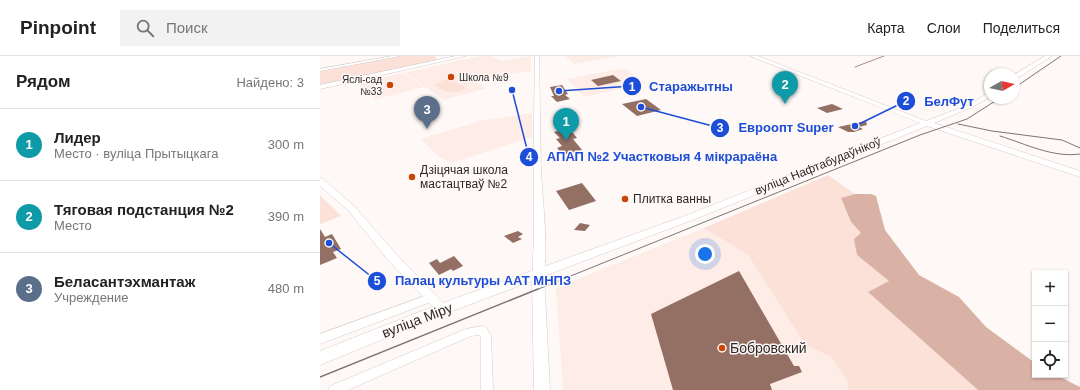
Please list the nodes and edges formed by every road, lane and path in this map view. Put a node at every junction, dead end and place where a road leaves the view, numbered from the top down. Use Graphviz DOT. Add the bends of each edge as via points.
graph roads {
  1 [pos="398,56"];
  2 [pos="463,56"];
  3 [pos="537,56"];
  4 [pos="753,56"];
  5 [pos="1049,56"];
  6 [pos="320,70"];
  7 [pos="1020,74"];
  8 [pos="320,86"];
  9 [pos="984,98"];
  10 [pos="926,123"];
  11 [pos="1080,174"];
  12 [pos="320,181"];
  13 [pos="538,275"];
  14 [pos="430,298"];
  15 [pos="442,309"];
  16 [pos="320,339"];
  17 [pos="320,358"];
  18 [pos="334,390"];
  19 [pos="487,390"];
  20 [pos="542,390"];
  1 -- 6 [label="street"];
  2 -- 8 [label="main road"];
  3 -- 13 [label="street" via="540,256"];
  4 -- 10 [label="main road"];
  5 -- 7 [label="main road"];
  9 -- 10 [label="main road, вуліца Нафтабудаўнікоў" via="970,106"];
  10 -- 11 [label="main road"];
  10 -- 13 [label="main road, вуліца Нафтабудаўнікоў"];
  12 -- 14 [label="street" via="351,208"];
  13 -- 15 [label="main road, вуліца Міру"];
  13 -- 20 [label="main road"];
  14 -- 15 [label="street"];
  14 -- 16 [label="street"];
  15 -- 17 [label="main road, вуліца Міру"];
  18 -- 19 [label="street" via="470,332 482,330 486,336"];
}
